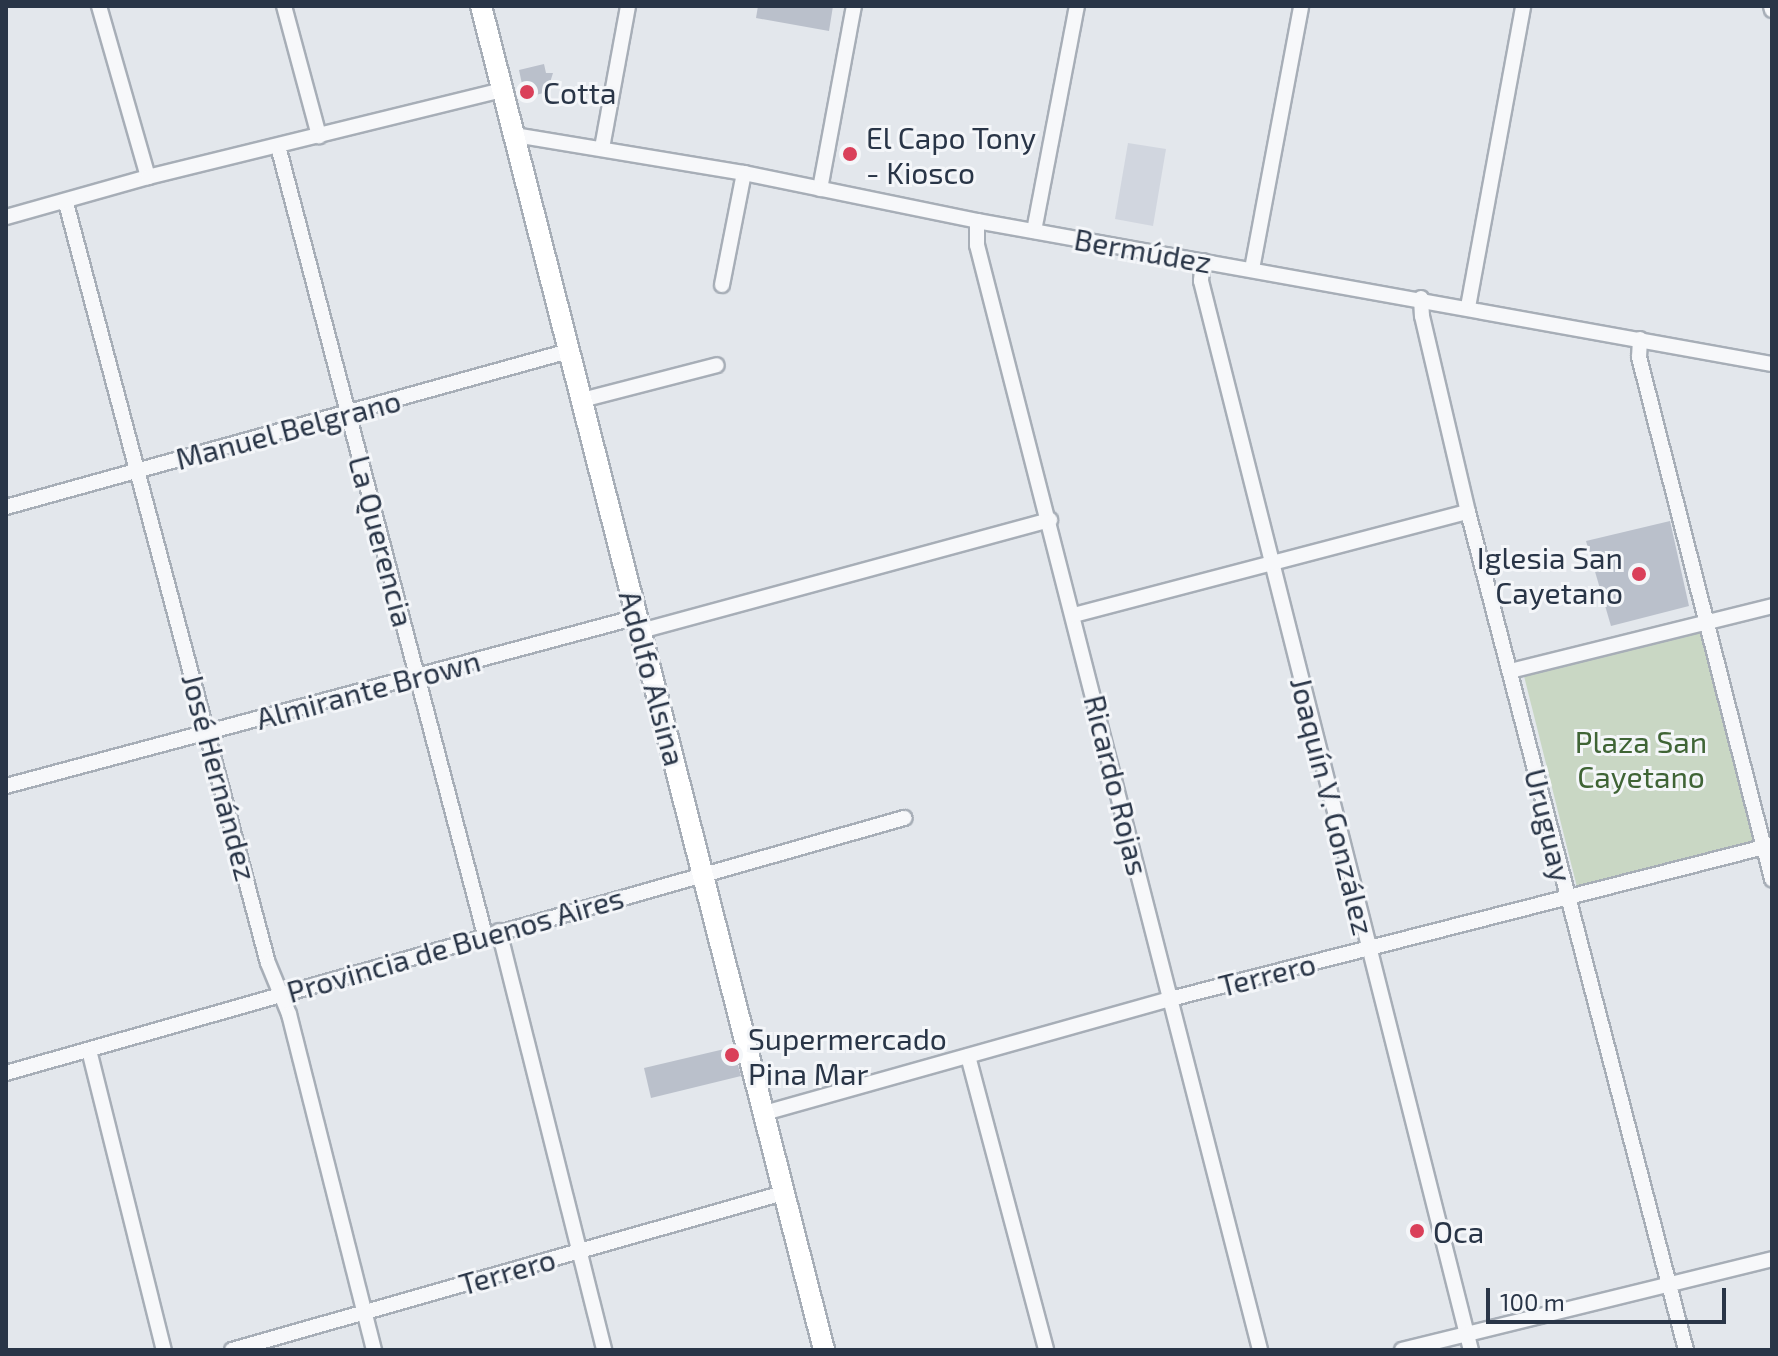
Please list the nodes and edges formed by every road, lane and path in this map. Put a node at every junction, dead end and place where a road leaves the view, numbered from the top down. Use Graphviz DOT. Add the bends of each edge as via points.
graph roads {
  1 [pos="99,6"];
  2 [pos="284,6"];
  3 [pos="481,6"];
  4 [pos="628,6"];
  5 [pos="854,6"];
  6 [pos="1077,6"];
  7 [pos="1301,6"];
  8 [pos="1523,6"];
  9 [pos="502,90"];
  10 [pos="515,135"];
  11 [pos="319,136"];
  12 [pos="278,146"];
  13 [pos="602,148"];
  14 [pos="744,173"];
  15 [pos="148,177"];
  16 [pos="820,189"];
  17 [pos="66,203"];
  18 [pos="6,217"];
  19 [pos="977,221"];
  20 [pos="1034,231"];
  21 [pos="1203,261"];
  22 [pos="1252,269"];
  23 [pos="722,285"];
  24 [pos="1421,298"];
  25 [pos="1468,307"];
  26 [pos="1640,339"];
  27 [pos="569,351"];
  28 [pos="1772,364"];
  29 [pos="717,365"];
  30 [pos="582,400"];
  31 [pos="347,413"];
  32 [pos="137,471"];
  33 [pos="6,507"];
  34 [pos="1468,512"];
  35 [pos="1050,520"];
  36 [pos="1272,561"];
  37 [pos="1772,606"];
  38 [pos="1074,615"];
  39 [pos="1709,622"];
  40 [pos="639,624"];
  41 [pos="1510,671"];
  42 [pos="418,675"];
  43 [pos="209,731"];
  44 [pos="6,786"];
  45 [pos="904,818"];
  46 [pos="1768,846"];
  47 [pos="704,873"];
  48 [pos="1772,879"];
  49 [pos="1567,898"];
  50 [pos="492,933"];
  51 [pos="1369,949"];
  52 [pos="282,993"];
  53 [pos="1170,999"];
  54 [pos="89,1050"];
  55 [pos="968,1056"];
  56 [pos="6,1073"];
  57 [pos="764,1113"];
  58 [pos="783,1193"];
  59 [pos="578,1251"];
  60 [pos="1772,1259"];
  61 [pos="1670,1286"];
  62 [pos="365,1313"];
  63 [pos="1466,1334"];
  64 [pos="164,1350"];
  65 [pos="232,1350"];
  66 [pos="374,1350"];
  67 [pos="604,1350"];
  68 [pos="824,1350"];
  69 [pos="1046,1350"];
  70 [pos="1260,1350"];
  71 [pos="1402,1350"];
  72 [pos="1471,1350"];
  73 [pos="1686,1350"];
  1 -- 15 [label="street"];
  2 -- 11 [label="street"];
  3 -- 9 [label="street, Adolfo Alsina"];
  4 -- 13 [label="street"];
  5 -- 16 [label="street"];
  6 -- 20 [label="street"];
  7 -- 22 [label="street"];
  8 -- 25 [label="street"];
  9 -- 10 [label="street, Adolfo Alsina"];
  9 -- 11 [label="street"];
  10 -- 13 [label="street, Bermúdez"];
  10 -- 27 [label="street, Adolfo Alsina"];
  11 -- 12 [label="street"];
  12 -- 15 [label="street"];
  12 -- 31 [label="street, La Querencia"];
  13 -- 14 [label="street, Bermúdez"];
  14 -- 16 [label="street, Bermúdez"];
  14 -- 23 [label="street"];
  15 -- 17 [label="street"];
  16 -- 19 [label="street, Bermúdez"];
  17 -- 18 [label="street"];
  17 -- 32 [label="street, José Hernández"];
  19 -- 20 [label="street, Bermúdez"];
  19 -- 35 [label="street, Ricardo Rojas" via="977,245"];
  20 -- 21 [label="street, Bermúdez"];
  21 -- 22 [label="street, Bermúdez"];
  21 -- 36 [label="street, Joaquín V. González" via="1201,281"];
  22 -- 24 [label="street, Bermúdez"];
  24 -- 25 [label="street, Bermúdez"];
  24 -- 34 [label="street, Uruguay"];
  25 -- 26 [label="street, Bermúdez"];
  26 -- 28 [label="street, Bermúdez"];
  26 -- 39 [label="street" via="1639,357"];
  27 -- 30 [label="street, Adolfo Alsina"];
  27 -- 31 [label="street, Manuel Belgrano"];
  29 -- 30 [label="street"];
  30 -- 40 [label="street, Adolfo Alsina"];
  31 -- 32 [label="street, Manuel Belgrano"];
  31 -- 42 [label="street, La Querencia"];
  32 -- 33 [label="street, Manuel Belgrano"];
  32 -- 43 [label="street, José Hernández"];
  34 -- 36 [label="street"];
  34 -- 41 [label="street, Uruguay"];
  35 -- 38 [label="street, Ricardo Rojas"];
  35 -- 40 [label="street, Almirante Brown"];
  36 -- 38 [label="street"];
  36 -- 51 [label="street, Joaquín V. González"];
  37 -- 39 [label="street"];
  38 -- 53 [label="street, Ricardo Rojas"];
  39 -- 41 [label="street"];
  39 -- 46 [label="street"];
  40 -- 42 [label="street, Almirante Brown"];
  40 -- 47 [label="street, Adolfo Alsina"];
  41 -- 49 [label="street, Uruguay"];
  42 -- 43 [label="street, Almirante Brown"];
  42 -- 50 [label="street, La Querencia"];
  43 -- 44 [label="street, Almirante Brown"];
  43 -- 52 [label="street, José Hernández" via="268,963"];
  45 -- 47 [label="street, Provincia de Buenos Aires"];
  46 -- 48 [label="street"];
  46 -- 49 [label="street, Terrero"];
  47 -- 50 [label="street, Provincia de Buenos Aires"];
  47 -- 57 [label="street, Adolfo Alsina"];
  49 -- 51 [label="street, Terrero"];
  49 -- 61 [label="street, Uruguay"];
  50 -- 52 [label="street, Provincia de Buenos Aires"];
  50 -- 59 [label="street, La Querencia"];
  51 -- 53 [label="street, Terrero"];
  51 -- 63 [label="street, Joaquín V. González"];
  52 -- 54 [label="street, Provincia de Buenos Aires"];
  52 -- 62 [label="street, José Hernández"];
  53 -- 55 [label="street, Terrero"];
  53 -- 70 [label="street, Ricardo Rojas"];
  54 -- 56 [label="street, Provincia de Buenos Aires"];
  54 -- 64 [label="street"];
  55 -- 57 [label="street, Terrero"];
  55 -- 69 [label="street"];
  57 -- 58 [label="street, Adolfo Alsina"];
  58 -- 59 [label="street, Terrero"];
  58 -- 68 [label="street, Adolfo Alsina"];
  59 -- 62 [label="street, Terrero"];
  59 -- 67 [label="street, La Querencia"];
  60 -- 61 [label="street"];
  61 -- 63 [label="street"];
  61 -- 73 [label="street, Uruguay"];
  62 -- 65 [label="street, Terrero"];
  62 -- 66 [label="street, José Hernández"];
  63 -- 71 [label="street"];
  63 -- 72 [label="street, Joaquín V. González"];
}
